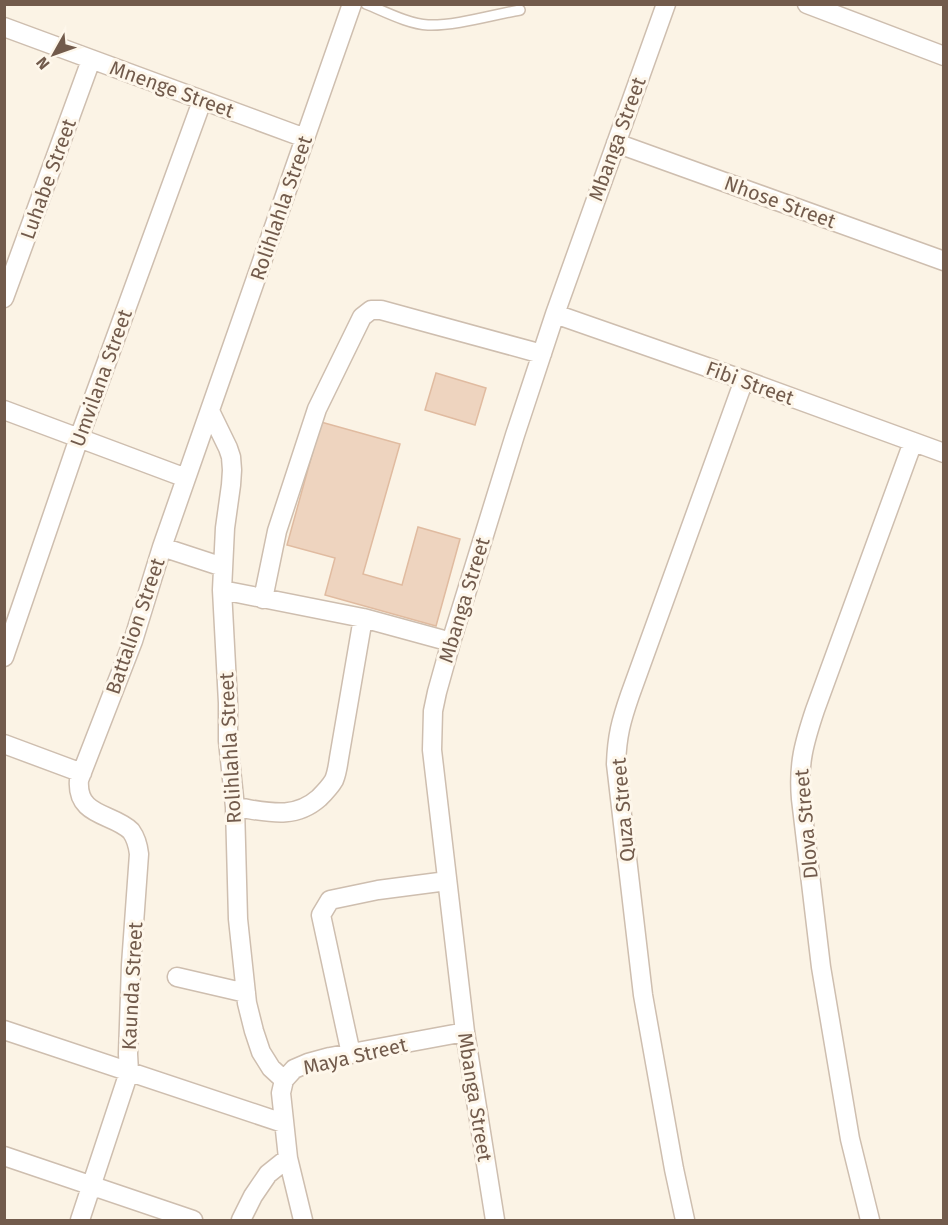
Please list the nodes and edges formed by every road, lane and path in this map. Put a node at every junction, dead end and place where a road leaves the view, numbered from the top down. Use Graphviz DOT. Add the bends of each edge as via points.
graph roads {
  1 [pos="352,4"];
  2 [pos="366,4"];
  3 [pos="666,4"];
  4 [pos="807,4"];
  5 [pos="520,10"];
  6 [pos="4,27"];
  7 [pos="944,56"];
  8 [pos="91,60"];
  9 [pos="202,101"];
  10 [pos="305,138"];
  11 [pos="615,143"];
  12 [pos="944,261"];
  13 [pos="4,298"];
  14 [pos="555,314"];
  15 [pos="542,354"];
  16 [pos="744,380"];
  17 [pos="4,410"];
  18 [pos="210,411"];
  19 [pos="79,438"];
  20 [pos="913,442"];
  21 [pos="944,453"];
  22 [pos="186,478"];
  23 [pos="162,547"];
  24 [pos="223,567"];
  25 [pos="222,590"];
  26 [pos="263,598"];
  27 [pos="363,618"];
  28 [pos="451,642"];
  29 [pos="4,657"];
  30 [pos="4,744"];
  31 [pos="81,773"];
  32 [pos="235,807"];
  33 [pos="447,882"];
  34 [pos="177,978"];
  35 [pos="246,993"];
  36 [pos="4,1030"];
  37 [pos="465,1032"];
  38 [pos="351,1054"];
  39 [pos="129,1072"];
  40 [pos="284,1080"];
  41 [pos="283,1123"];
  42 [pos="4,1156"];
  43 [pos="288,1158"];
  44 [pos="92,1186"];
  45 [pos="80,1221"];
  46 [pos="193,1221"];
  47 [pos="242,1221"];
  48 [pos="303,1221"];
  49 [pos="495,1221"];
  50 [pos="685,1221"];
  51 [pos="870,1221"];
  1 -- 10 [label="street, Rolihlahla Street"];
  2 -- 5 [label="lane" via="427,25"];
  3 -- 11 [label="street, Mbanga Street"];
  4 -- 7 [label="street"];
  6 -- 8 [label="street, Mnenge Street"];
  8 -- 9 [label="street, Mnenge Street"];
  8 -- 13 [label="street, Luhabe Street"];
  9 -- 10 [label="street, Mnenge Street"];
  9 -- 19 [label="street, Umvilana Street"];
  10 -- 18 [label="street, Rolihlahla Street"];
  11 -- 12 [label="street, Nhose Street"];
  11 -- 14 [label="street, Mbanga Street"];
  14 -- 15 [label="street, Mbanga Street"];
  14 -- 16 [label="street, Fibi Street"];
  15 -- 26 [label="street" via="381,310 371,310 362,317 317,409 277,531"];
  15 -- 28 [label="street, Mbanga Street"];
  16 -- 20 [label="street, Fibi Street"];
  16 -- 50 [label="street, Quza Street" via="617,740 616,764 643,995"];
  17 -- 19 [label="street"];
  18 -- 22 [label="street, Rolihlahla Street"];
  18 -- 24 [label="street, Rolihlahla Street" via="231,457"];
  19 -- 22 [label="street"];
  19 -- 29 [label="street, Umvilana Street"];
  20 -- 21 [label="street, Fibi Street"];
  20 -- 51 [label="street, Dlova Street" via="800,761 821,967 850,1139"];
  22 -- 23 [label="street, Battalion Street"];
  23 -- 24 [label="street"];
  23 -- 31 [label="street, Battalion Street" via="133,641"];
  24 -- 25 [label="street, Rolihlahla Street"];
  25 -- 26 [label="street"];
  25 -- 32 [label="street, Rolihlahla Street" via="228,741"];
  26 -- 27 [label="street"];
  27 -- 28 [label="street"];
  27 -- 32 [label="street" via="339,758 327,791 293,812"];
  28 -- 33 [label="street, Mbanga Street" via="432,727"];
  30 -- 31 [label="street"];
  31 -- 39 [label="street, Kaunda Street" via="78,786 86,804 132,832 138,845"];
  32 -- 35 [label="street, Rolihlahla Street" via="238,919"];
  33 -- 37 [label="street, Mbanga Street"];
  33 -- 38 [label="street" via="330,900 321,915"];
  34 -- 35 [label="street"];
  35 -- 40 [label="street, Rolihlahla Street" via="261,1052"];
  36 -- 39 [label="street"];
  37 -- 38 [label="street, Maya Street"];
  37 -- 49 [label="street, Mbanga Street"];
  38 -- 40 [label="street, Maya Street" via="308,1063"];
  39 -- 41 [label="street"];
  39 -- 44 [label="street, Kaunda Street"];
  40 -- 41 [label="street, Maya Street"];
  41 -- 43 [label="street, Maya Street"];
  42 -- 44 [label="street"];
  43 -- 47 [label="street" via="268,1174"];
  43 -- 48 [label="street, Maya Street"];
  44 -- 45 [label="street, Kaunda Street"];
  44 -- 46 [label="street"];
}
